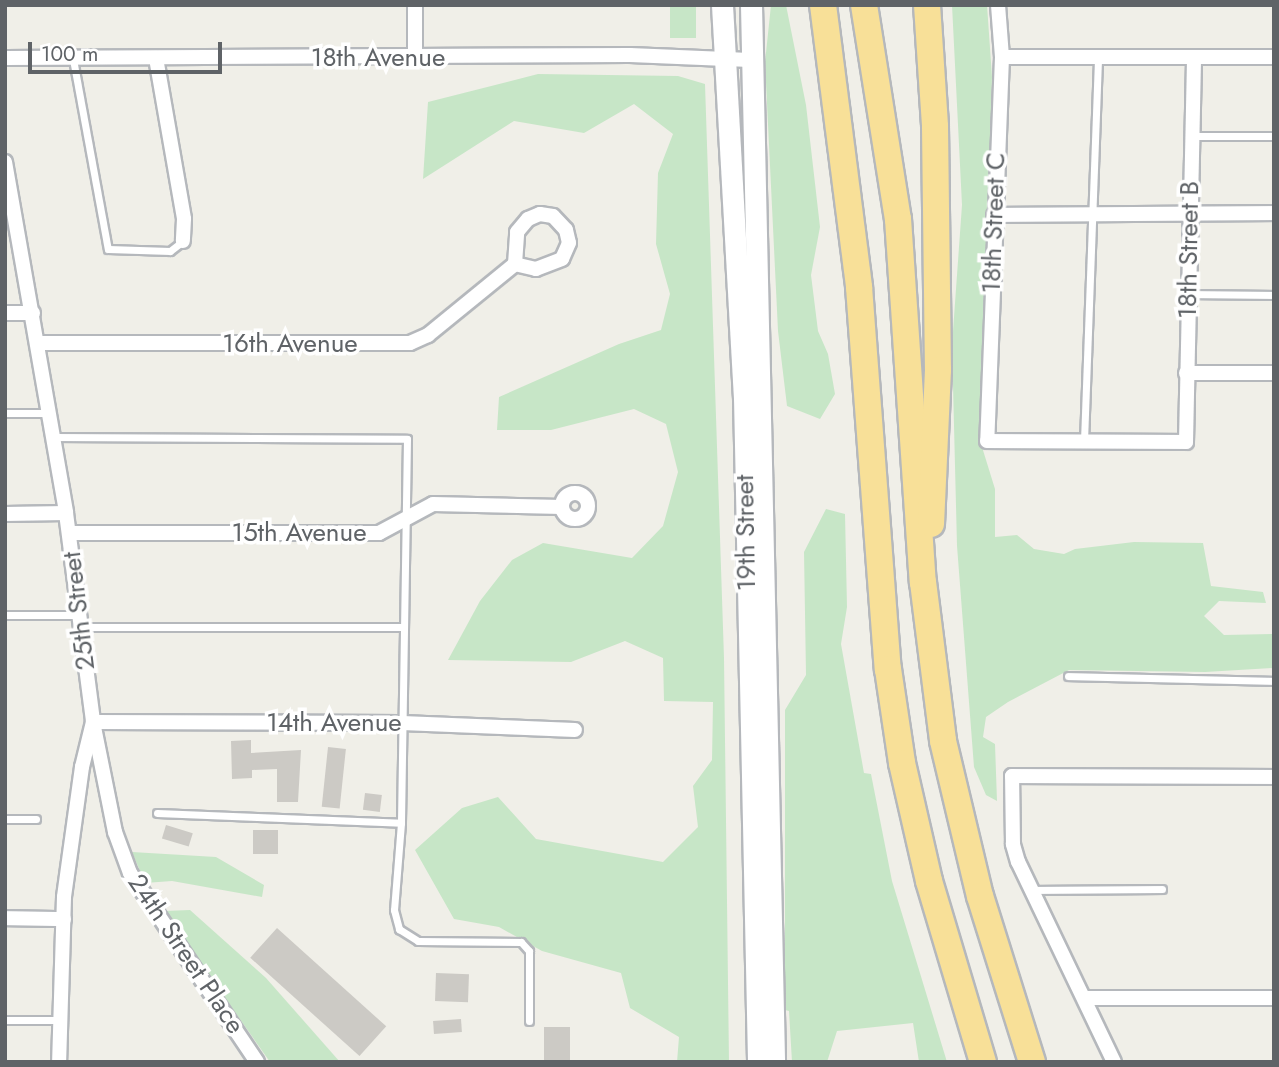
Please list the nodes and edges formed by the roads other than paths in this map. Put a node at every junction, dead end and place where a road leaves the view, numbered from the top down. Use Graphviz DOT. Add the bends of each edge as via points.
graph roads {
  1 [pos="415,5"];
  2 [pos="722,5"];
  3 [pos="751,5"];
  4 [pos="823,5"];
  5 [pos="864,5"];
  6 [pos="927,5"];
  7 [pos="998,5"];
  8 [pos="1002,57"];
  9 [pos="1098,57"];
  10 [pos="1194,57"];
  11 [pos="1274,57"];
  12 [pos="5,58"];
  13 [pos="156,58"];
  14 [pos="415,58"];
  15 [pos="727,58"];
  16 [pos="73,59"];
  17 [pos="750,60"];
  18 [pos="1193,136"];
  19 [pos="1274,136"];
  20 [pos="5,162"];
  21 [pos="1189,213"];
  22 [pos="1274,213"];
  23 [pos="1092,214"];
  24 [pos="994,215"];
  25 [pos="183,241"];
  26 [pos="515,264"];
  27 [pos="1188,294"];
  28 [pos="1274,295"];
  29 [pos="5,313"];
  30 [pos="33,313"];
  31 [pos="38,343"];
  32 [pos="1186,373"];
  33 [pos="1274,373"];
  34 [pos="5,413"];
  35 [pos="48,413"];
  36 [pos="53,437"];
  37 [pos="1084,442"];
  38 [pos="562,507"];
  39 [pos="66,513"];
  40 [pos="5,514"];
  41 [pos="405,520"];
  42 [pos="69,533"];
  43 [pos="923,582"];
  44 [pos="5,615"];
  45 [pos="79,621"];
  46 [pos="403,627"];
  47 [pos="1068,676"];
  48 [pos="1274,681"];
  49 [pos="93,722"];
  50 [pos="402,723"];
  51 [pos="575,730"];
  52 [pos="1274,777"];
  53 [pos="157,813"];
  54 [pos="5,819"];
  55 [pos="36,819"];
  56 [pos="401,823"];
  57 [pos="1163,888"];
  58 [pos="1029,891"];
  59 [pos="5,918"];
  60 [pos="64,919"];
  61 [pos="1087,998"];
  62 [pos="1274,998"];
  63 [pos="5,1020"];
  64 [pos="60,1020"];
  65 [pos="529,1021"];
  66 [pos="60,1062"];
  67 [pos="257,1062"];
  68 [pos="758,1062"];
  69 [pos="774,1062"];
  70 [pos="984,1062"];
  71 [pos="1032,1062"];
  72 [pos="1114,1062"];
  1 -- 14 [label="street"];
  2 -- 15 [label="main road, 19th Street"];
  3 -- 17 [label="main road, 19th Street"];
  4 -- 70 [label="highway" via="859,286 888,669 900,750 929,881"];
  5 -- 43 [label="highway" via="898,219"];
  6 -- 43 [label="highway" via="935,127 938,370 936,486"];
  7 -- 8 [label="street, 18th Street C"];
  8 -- 9 [label="street"];
  8 -- 24 [label="street, 18th Street C"];
  9 -- 10 [label="street"];
  9 -- 23 [label="lane"];
  10 -- 11 [label="street"];
  10 -- 18 [label="street, 18th Street B"];
  12 -- 16 [label="street, 18th Avenue"];
  13 -- 14 [label="street, 18th Avenue"];
  13 -- 16 [label="street, 18th Avenue"];
  13 -- 25 [label="street" via="184,219"];
  14 -- 15 [label="street, 18th Avenue"];
  15 -- 17 [label="street, 18th Avenue"];
  15 -- 68 [label="main road, 19th Street" via="744,397"];
  16 -- 25 [label="lane" via="108,249 170,251"];
  17 -- 69 [label="main road, 19th Street"];
  18 -- 19 [label="lane"];
  18 -- 21 [label="street, 18th Street B"];
  20 -- 30 [label="street, 25th Street"];
  21 -- 22 [label="street"];
  21 -- 23 [label="street"];
  21 -- 27 [label="street, 18th Street B"];
  23 -- 24 [label="street"];
  23 -- 37 [label="lane"];
  24 -- 37 [label="street, 18th Street C" via="987,441"];
  26 -- 31 [label="street, 16th Avenue" via="428,335 410,343"];
  27 -- 28 [label="lane"];
  27 -- 32 [label="street, 18th Street B"];
  29 -- 30 [label="street"];
  30 -- 31 [label="street, 25th Street"];
  31 -- 35 [label="street, 25th Street"];
  32 -- 33 [label="street"];
  32 -- 37 [label="street, 18th Street B" via="1185,442"];
  34 -- 35 [label="lane"];
  35 -- 36 [label="street, 25th Street"];
  36 -- 39 [label="street, 25th Street"];
  36 -- 41 [label="lane" via="407,439"];
  38 -- 41 [label="street, 15th Avenue" via="433,504"];
  39 -- 40 [label="street"];
  39 -- 42 [label="street, 25th Street"];
  41 -- 42 [label="street, 15th Avenue" via="379,533"];
  41 -- 46 [label="lane"];
  42 -- 45 [label="street, 25th Street"];
  43 -- 71 [label="highway" via="956,804"];
  44 -- 45 [label="lane"];
  45 -- 46 [label="lane"];
  45 -- 49 [label="street, 25th Street"];
  46 -- 50 [label="lane"];
  47 -- 48 [label="lane"];
  49 -- 50 [label="street, 14th Avenue"];
  49 -- 60 [label="street, 25th Street" via="73,824"];
  49 -- 67 [label="street, 24th Street Place" via="115,832 130,873"];
  50 -- 51 [label="street, 14th Avenue"];
  50 -- 56 [label="lane"];
  52 -- 58 [label="street" via="1012,776 1013,844"];
  53 -- 56 [label="lane"];
  54 -- 55 [label="lane"];
  56 -- 65 [label="lane" via="394,910 399,929 418,940 521,942 529,951"];
  57 -- 58 [label="lane"];
  58 -- 61 [label="street"];
  59 -- 60 [label="street"];
  60 -- 64 [label="street, 25th Street"];
  61 -- 62 [label="street"];
  61 -- 72 [label="street"];
  63 -- 64 [label="lane"];
  64 -- 66 [label="street, 25th Street"];
}
